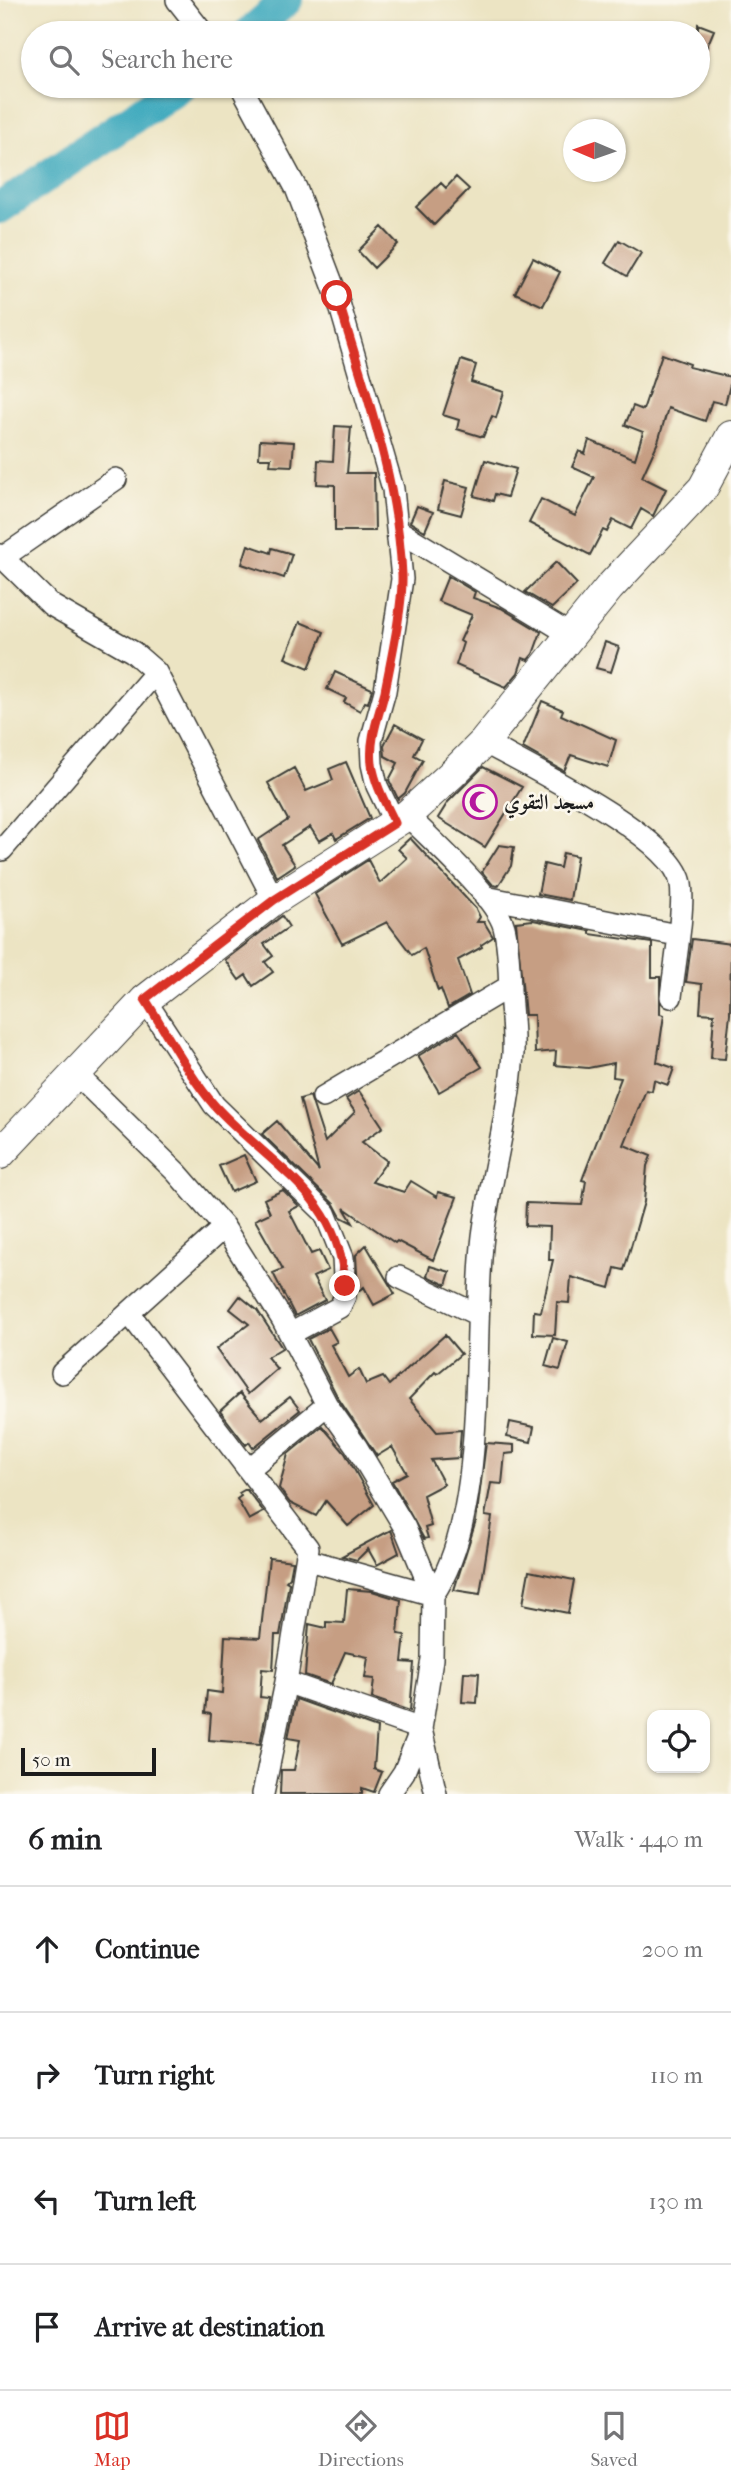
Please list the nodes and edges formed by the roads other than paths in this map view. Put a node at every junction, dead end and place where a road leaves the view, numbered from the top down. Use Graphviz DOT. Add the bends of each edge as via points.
graph roads {
  1 [pos="177,0"];
  2 [pos="194,21"];
  3 [pos="247,98"];
  4 [pos="731,436"];
  5 [pos="116,479"];
  6 [pos="399,531"];
  7 [pos="1,556"];
  8 [pos="571,635"];
  9 [pos="156,672"];
  10 [pos="484,742"];
  11 [pos="401,819"];
  12 [pos="2,850"];
  13 [pos="485,897"];
  14 [pos="274,900"];
  15 [pos="677,935"];
  16 [pos="510,986"];
  17 [pos="671,997"];
  18 [pos="145,999"];
  19 [pos="75,1073"];
  20 [pos="323,1097"];
  21 [pos="0,1154"];
  22 [pos="224,1227"];
  23 [pos="398,1277"];
  24 [pos="129,1312"];
  25 [pos="476,1314"];
  26 [pos="290,1334"];
  27 [pos="62,1373"];
  28 [pos="327,1405"];
  29 [pos="249,1469"];
  30 [pos="308,1560"];
  31 [pos="433,1595"];
  32 [pos="286,1682"];
  33 [pos="421,1729"];
  34 [pos="263,1794"];
  35 [pos="388,1794"];
  36 [pos="436,1794"];
  1 -- 2 [label="street"];
  3 -- 6 [label="street" via="296,188 337,296 393,489"];
  4 -- 8 [label="main road" via="703,488"];
  5 -- 7 [label="street"];
  6 -- 8 [label="street"];
  6 -- 11 [label="street" via="402,579 371,741 377,786"];
  7 -- 9 [label="street" via="51,605 133,652"];
  8 -- 10 [label="main road"];
  9 -- 12 [label="street"];
  9 -- 14 [label="street"];
  10 -- 11 [label="main road"];
  10 -- 15 [label="street" via="630,826 664,853 677,868 682,886"];
  11 -- 13 [label="street"];
  11 -- 14 [label="main road"];
  13 -- 15 [label="street"];
  13 -- 16 [label="street" via="503,924"];
  14 -- 18 [label="main road"];
  15 -- 17 [label="street"];
  16 -- 20 [label="street"];
  16 -- 25 [label="street" via="513,1054 483,1236"];
  18 -- 19 [label="main road"];
  18 -- 26 [label="street" via="214,1105 325,1213 343,1258 345,1296 340,1307"];
  19 -- 21 [label="main road"];
  19 -- 22 [label="street" via="177,1173"];
  22 -- 24 [label="street"];
  22 -- 26 [label="street"];
  23 -- 25 [label="street"];
  24 -- 27 [label="street"];
  24 -- 29 [label="street"];
  25 -- 31 [label="street" via="472,1460 463,1517 447,1569"];
  26 -- 28 [label="street"];
  28 -- 29 [label="street"];
  28 -- 31 [label="street" via="405,1528"];
  29 -- 30 [label="street" via="298,1531 308,1548"];
  30 -- 31 [label="street"];
  30 -- 32 [label="street"];
  31 -- 33 [label="street" via="432,1659"];
  32 -- 33 [label="street"];
  32 -- 34 [label="street"];
  33 -- 35 [label="street" via="404,1772"];
  33 -- 36 [label="street"];
}
